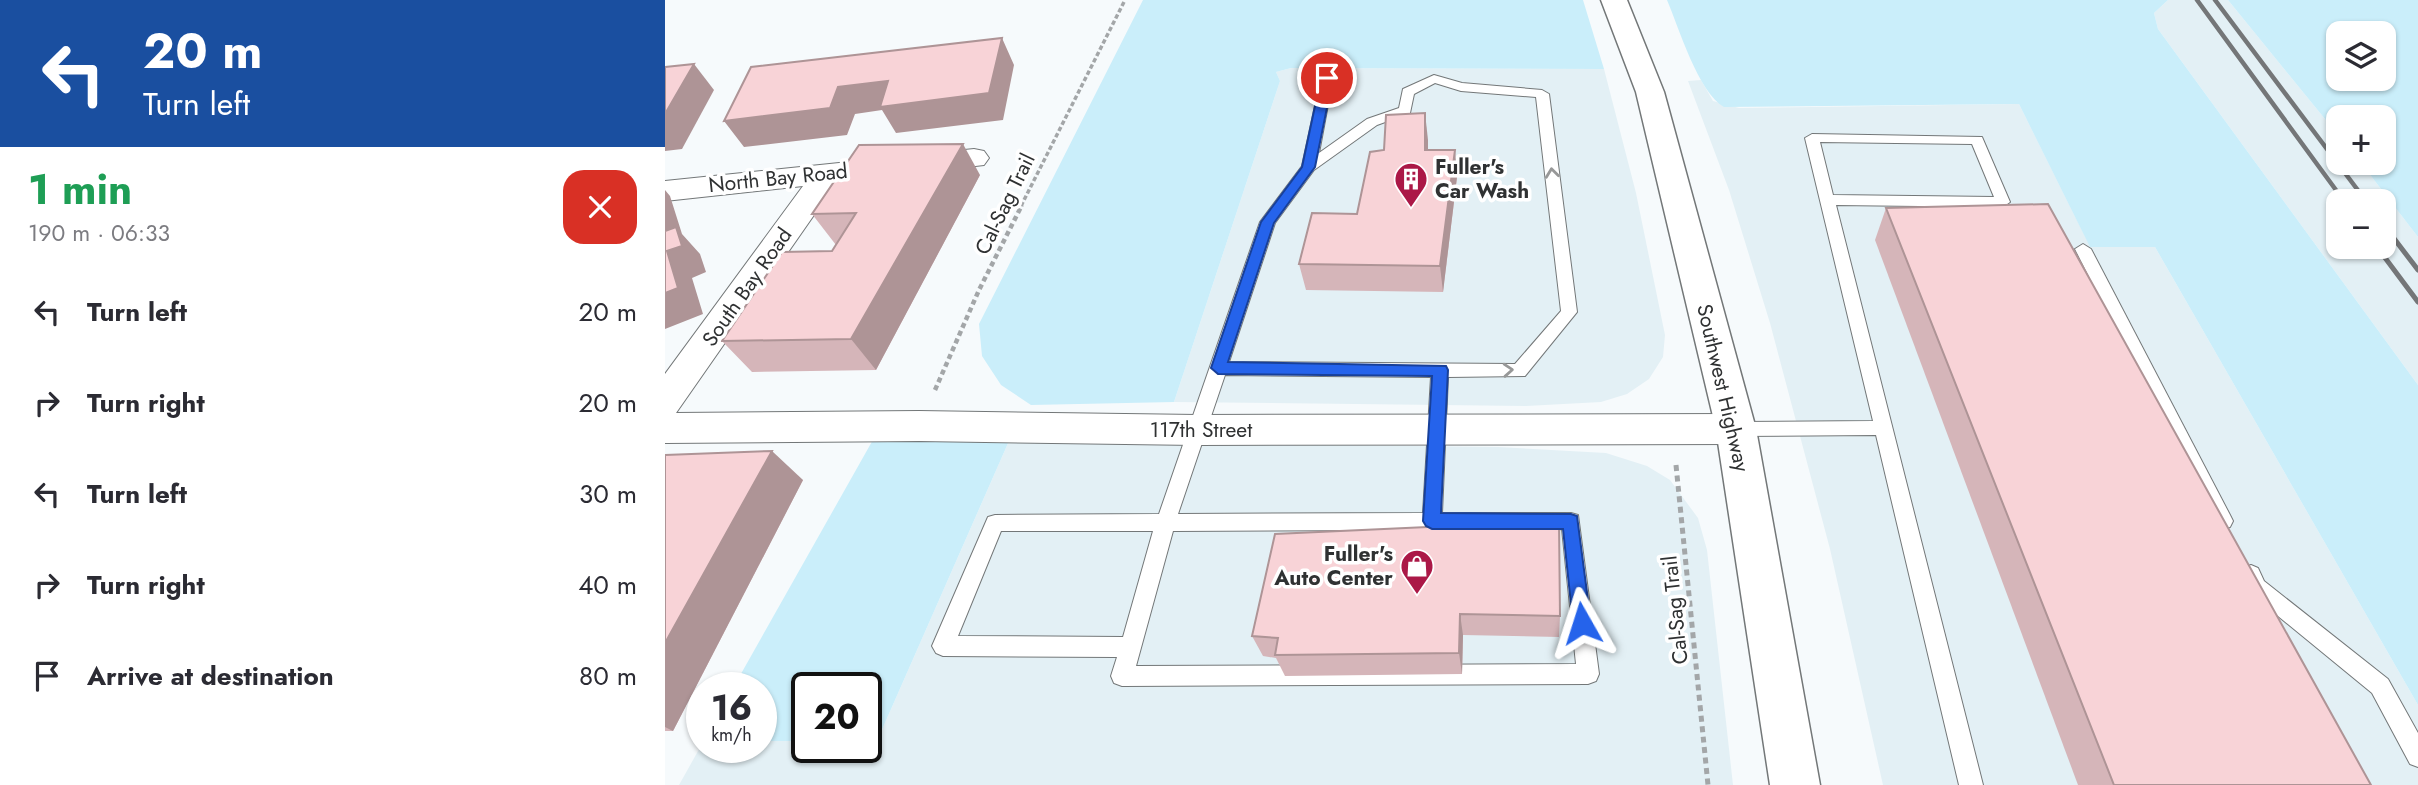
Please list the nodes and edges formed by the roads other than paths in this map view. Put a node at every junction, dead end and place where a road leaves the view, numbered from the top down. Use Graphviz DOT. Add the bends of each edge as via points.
graph roads {
  1 [pos="1613,0"];
  2 [pos="1327,78"];
  3 [pos="974,158"];
  4 [pos="1309,167"];
  5 [pos="829,172"];
  6 [pos="665,191"];
  7 [pos="1827,200"];
  8 [pos="2083,249"];
  9 [pos="1218,368"];
  10 [pos="1440,370"];
  11 [pos="665,402"];
  12 [pos="665,428"];
  13 [pos="1882,428"];
  14 [pos="1737,429"];
  15 [pos="1197,430"];
  16 [pos="1436,430"];
  17 [pos="1432,521"];
  18 [pos="1165,522"];
  19 [pos="1130,647"];
  20 [pos="2418,756"];
  21 [pos="1795,785"];
  22 [pos="1971,785"];
  1 -- 14 [label="main road, Southwest Highway" via="1650,92"];
  2 -- 4 [label="lane"];
  3 -- 5 [label="street, North Bay Road"];
  4 -- 9 [label="lane" via="1268,222"];
  10 -- 4 [label="lane, one-way" via="1518,371 1569,312 1542,94 1461,87 1434,79 1408,92 1405,110 1372,122"];
  5 -- 6 [label="street, North Bay Road"];
  5 -- 11 [label="street, South Bay Road"];
  7 -- 7 [label="lane" via="1812,138 1977,140 2003,202"];
  7 -- 13 [label="lane"];
  8 -- 20 [label="lane" via="2257,587 2380,686"];
  9 -- 10 [label="lane"];
  9 -- 15 [label="lane"];
  10 -- 16 [label="lane"];
  12 -- 15 [label="street, 117th Street"];
  13 -- 14 [label="lane"];
  13 -- 22 [label="lane"];
  14 -- 16 [label="street, 117th Street"];
  14 -- 21 [label="main road, Southwest Highway"];
  15 -- 16 [label="street, 117th Street"];
  15 -- 18 [label="lane"];
  16 -- 17 [label="lane"];
  17 -- 18 [label="lane"];
  17 -- 19 [label="lane" via="1571,521 1588,674 1122,676"];
  18 -- 19 [label="lane"];
  18 -- 19 [label="lane" via="995,523 943,646"];
}
